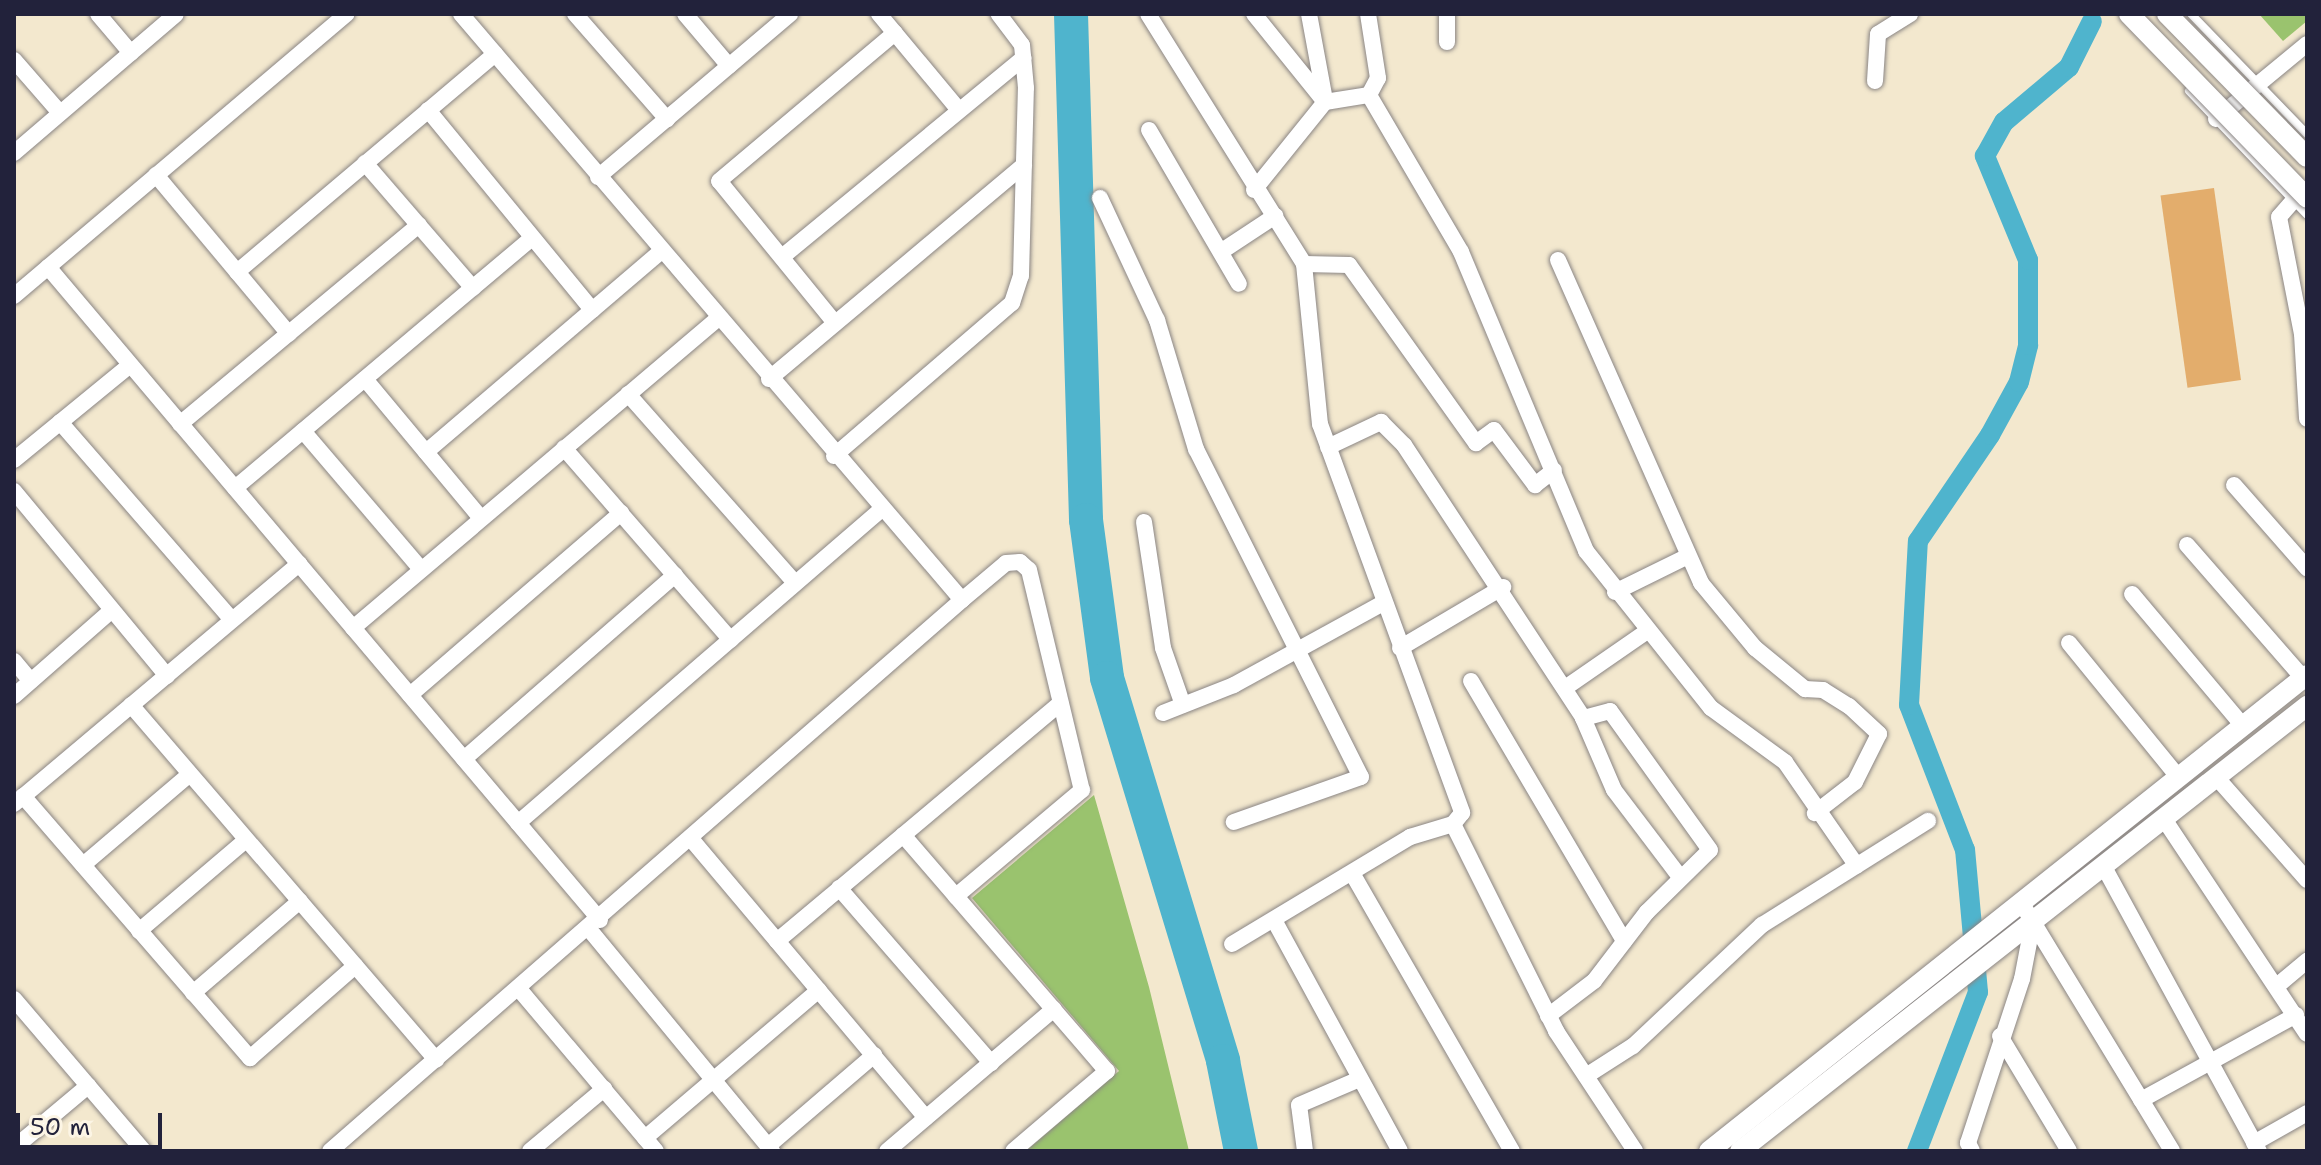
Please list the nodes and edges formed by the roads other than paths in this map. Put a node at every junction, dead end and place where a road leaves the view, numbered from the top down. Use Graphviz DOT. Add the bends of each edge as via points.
graph roads {
  1 [pos="98,14"];
  2 [pos="176,14"];
  3 [pos="346,14"];
  4 [pos="461,14"];
  5 [pos="575,14"];
  6 [pos="685,14"];
  7 [pos="790,14"];
  8 [pos="879,14"];
  9 [pos="999,14"];
  10 [pos="1148,14"];
  11 [pos="1254,14"];
  12 [pos="1309,14"];
  13 [pos="1368,14"];
  14 [pos="1447,14"];
  15 [pos="1910,14"];
  16 [pos="2117,14"];
  17 [pos="2129,14"];
  18 [pos="2167,14"];
  19 [pos="2191,14"];
  20 [pos="895,33"];
  21 [pos="1447,42"];
  22 [pos="2307,44"];
  23 [pos="131,53"];
  24 [pos="495,54"];
  25 [pos="1023,58"];
  26 [pos="14,60"];
  27 [pos="729,66"];
  28 [pos="1875,81"];
  29 [pos="2257,83"];
  30 [pos="1369,95"];
  31 [pos="1325,102"];
  32 [pos="428,110"];
  33 [pos="959,110"];
  34 [pos="60,113"];
  35 [pos="667,119"];
  36 [pos="2216,119"];
  37 [pos="1149,130"];
  38 [pos="2307,134"];
  39 [pos="14,153"];
  40 [pos="2307,157"];
  41 [pos="365,163"];
  42 [pos="1024,165"];
  43 [pos="156,175"];
  44 [pos="598,177"];
  45 [pos="1254,190"];
  46 [pos="1100,198"];
  47 [pos="2300,200"];
  48 [pos="2307,215"];
  49 [pos="1275,216"];
  50 [pos="419,225"];
  51 [pos="532,238"];
  52 [pos="661,251"];
  53 [pos="1222,251"];
  54 [pos="782,257"];
  55 [pos="1558,260"];
  56 [pos="1304,264"];
  57 [pos="48,267"];
  58 [pos="237,272"];
  59 [pos="1239,284"];
  60 [pos="473,288"];
  61 [pos="14,296"];
  62 [pos="592,310"];
  63 [pos="718,318"];
  64 [pos="835,323"];
  65 [pos="289,334"];
  66 [pos="2304,336"];
  67 [pos="130,365"];
  68 [pos="365,379"];
  69 [pos="769,379"];
  70 [pos="628,394"];
  71 [pos="2307,419"];
  72 [pos="60,422"];
  73 [pos="180,424"];
  74 [pos="303,431"];
  75 [pos="1328,447"];
  76 [pos="564,448"];
  77 [pos="426,452"];
  78 [pos="834,456"];
  79 [pos="14,460"];
  80 [pos="1554,470"];
  81 [pos="2234,485"];
  82 [pos="235,488"];
  83 [pos="14,491"];
  84 [pos="880,510"];
  85 [pos="621,513"];
  86 [pos="481,518"];
  87 [pos="1144,522"];
  88 [pos="2187,545"];
  89 [pos="1686,557"];
  90 [pos="299,564"];
  91 [pos="2307,568"];
  92 [pos="421,569"];
  93 [pos="675,575"];
  94 [pos="795,583"];
  95 [pos="1503,587"];
  96 [pos="1615,592"];
  97 [pos="2132,594"];
  98 [pos="962,600"];
  99 [pos="1383,603"];
  100 [pos="112,610"];
  101 [pos="232,620"];
  102 [pos="353,628"];
  103 [pos="1646,632"];
  104 [pos="731,640"];
  105 [pos="2069,643"];
  106 [pos="1400,648"];
  107 [pos="1296,651"];
  108 [pos="14,661"];
  109 [pos="167,676"];
  110 [pos="2305,677"];
  111 [pos="31,681"];
  112 [pos="1471,681"];
  113 [pos="1565,688"];
  114 [pos="2284,694"];
  115 [pos="410,695"];
  116 [pos="14,696"];
  117 [pos="1059,704"];
  118 [pos="131,705"];
  119 [pos="1183,705"];
  120 [pos="1163,713"];
  121 [pos="2305,713"];
  122 [pos="1583,718"];
  123 [pos="2243,726"];
  124 [pos="464,759"];
  125 [pos="190,774"];
  126 [pos="2179,778"];
  127 [pos="2217,778"];
  128 [pos="19,800"];
  129 [pos="1815,813"];
  130 [pos="2164,819"];
  131 [pos="1928,821"];
  132 [pos="1234,822"];
  133 [pos="518,823"];
  134 [pos="1453,824"];
  135 [pos="903,835"];
  136 [pos="246,840"];
  137 [pos="692,840"];
  138 [pos="83,865"];
  139 [pos="1857,866"];
  140 [pos="2104,867"];
  141 [pos="1352,873"];
  142 [pos="1680,877"];
  143 [pos="2307,880"];
  144 [pos="839,888"];
  145 [pos="956,896"];
  146 [pos="300,901"];
  147 [pos="2017,908"];
  148 [pos="1274,920"];
  149 [pos="2033,922"];
  150 [pos="594,924"];
  151 [pos="139,931"];
  152 [pos="777,941"];
  153 [pos="1624,941"];
  154 [pos="1232,944"];
  155 [pos="2307,961"];
  156 [pos="355,966"];
  157 [pos="2278,985"];
  158 [pos="519,989"];
  159 [pos="819,990"];
  160 [pos="193,993"];
  161 [pos="14,999"];
  162 [pos="1054,1009"];
  163 [pos="2296,1015"];
  164 [pos="1548,1016"];
  165 [pos="2307,1034"];
  166 [pos="2000,1036"];
  167 [pos="874,1055"];
  168 [pos="436,1060"];
  169 [pos="2210,1062"];
  170 [pos="991,1063"];
  171 [pos="1586,1076"];
  172 [pos="715,1079"];
  173 [pos="1357,1080"];
  174 [pos="88,1086"];
  175 [pos="604,1089"];
  176 [pos="2141,1100"];
  177 [pos="2307,1113"];
  178 [pos="926,1118"];
  179 [pos="650,1145"];
  180 [pos="2257,1147"];
  181 [pos="14,1148"];
  182 [pos="536,1149"];
  183 [pos="770,1149"];
  184 [pos="144,1151"];
  185 [pos="330,1151"];
  186 [pos="887,1151"];
  187 [pos="1013,1151"];
  188 [pos="1305,1151"];
  189 [pos="1400,1151"];
  190 [pos="1512,1151"];
  191 [pos="1635,1151"];
  192 [pos="1709,1151"];
  193 [pos="1740,1151"];
  194 [pos="1972,1151"];
  195 [pos="2069,1151"];
  196 [pos="2172,1151"];
  1 -- 23 [label="street"];
  2 -- 23 [label="street"];
  3 -- 43 [label="street"];
  4 -- 24 [label="street"];
  5 -- 35 [label="street"];
  6 -- 27 [label="street"];
  7 -- 27 [label="street"];
  8 -- 20 [label="street"];
  9 -- 25 [label="street"];
  10 -- 45 [label="street"];
  11 -- 31 [label="street"];
  12 -- 31 [label="street"];
  13 -- 30 [label="street" via="1378,78"];
  14 -- 21 [label="street"];
  15 -- 28 [label="street" via="1878,34"];
  16 -- 36 [label="lane"];
  17 -- 47 [label="street, bridge"];
  18 -- 40 [label="street, bridge"];
  19 -- 29 [label="lane"];
  20 -- 33 [label="street"];
  20 -- 54 [label="street" via="719,181"];
  22 -- 29 [label="street"];
  23 -- 34 [label="street"];
  24 -- 32 [label="street"];
  24 -- 44 [label="street"];
  25 -- 33 [label="street"];
  25 -- 42 [label="street"];
  26 -- 34 [label="street"];
  27 -- 35 [label="street"];
  29 -- 36 [label="street"];
  29 -- 38 [label="lane"];
  30 -- 31 [label="street"];
  30 -- 80 [label="street" via="1461,252"];
  31 -- 45 [label="street"];
  32 -- 41 [label="street"];
  32 -- 51 [label="street"];
  33 -- 54 [label="street"];
  34 -- 39 [label="street"];
  35 -- 44 [label="street"];
  36 -- 47 [label="lane"];
  37 -- 53 [label="street"];
  41 -- 50 [label="street"];
  41 -- 58 [label="street"];
  42 -- 64 [label="street"];
  42 -- 78 [label="street" via="1021,276 1012,303"];
  43 -- 57 [label="street"];
  43 -- 58 [label="street"];
  44 -- 52 [label="street"];
  45 -- 49 [label="street"];
  46 -- 107 [label="street" via="1157,320 1196,449"];
  47 -- 48 [label="lane"];
  47 -- 66 [label="street" via="2279,217"];
  49 -- 53 [label="street"];
  49 -- 56 [label="street"];
  50 -- 60 [label="street"];
  50 -- 65 [label="street"];
  51 -- 60 [label="street"];
  51 -- 62 [label="street"];
  52 -- 62 [label="street"];
  52 -- 63 [label="street"];
  53 -- 59 [label="street"];
  54 -- 64 [label="street"];
  55 -- 89 [label="street"];
  56 -- 75 [label="street" via="1307,337"];
  56 -- 80 [label="street" via="1349,265 1476,443 1494,430 1535,485"];
  57 -- 61 [label="street"];
  57 -- 67 [label="street"];
  58 -- 65 [label="street"];
  60 -- 68 [label="street"];
  62 -- 77 [label="street"];
  63 -- 69 [label="street"];
  63 -- 70 [label="street"];
  64 -- 69 [label="street"];
  65 -- 73 [label="street"];
  66 -- 71 [label="street"];
  67 -- 72 [label="street"];
  67 -- 73 [label="street"];
  68 -- 74 [label="street"];
  68 -- 77 [label="street"];
  69 -- 78 [label="street"];
  70 -- 76 [label="street"];
  70 -- 94 [label="street"];
  72 -- 79 [label="street"];
  72 -- 101 [label="street"];
  73 -- 82 [label="street"];
  74 -- 82 [label="street"];
  74 -- 92 [label="street"];
  75 -- 95 [label="street" via="1381,422"];
  75 -- 99 [label="street"];
  76 -- 85 [label="street"];
  76 -- 86 [label="street"];
  77 -- 86 [label="street"];
  78 -- 84 [label="street"];
  80 -- 96 [label="street" via="1586,551"];
  81 -- 91 [label="street"];
  82 -- 90 [label="street"];
  83 -- 100 [label="street"];
  84 -- 94 [label="street"];
  84 -- 98 [label="street"];
  85 -- 93 [label="street"];
  85 -- 115 [label="street"];
  86 -- 92 [label="street"];
  87 -- 119 [label="street" via="1163,648"];
  88 -- 110 [label="street"];
  89 -- 96 [label="street"];
  89 -- 129 [label="street" via="1755,648 1879,734 1855,782"];
  90 -- 101 [label="street"];
  90 -- 102 [label="street"];
  92 -- 102 [label="street"];
  93 -- 104 [label="street"];
  93 -- 124 [label="street"];
  94 -- 104 [label="street"];
  95 -- 106 [label="street"];
  95 -- 113 [label="street"];
  96 -- 103 [label="street"];
  97 -- 123 [label="street"];
  98 -- 117 [label="street" via="1006,563 1029,570"];
  98 -- 137 [label="street"];
  99 -- 106 [label="street"];
  99 -- 107 [label="street"];
  100 -- 109 [label="street"];
  100 -- 111 [label="street"];
  101 -- 109 [label="street"];
  102 -- 115 [label="street"];
  103 -- 113 [label="street"];
  103 -- 129 [label="street" via="1711,708 1785,762"];
  104 -- 133 [label="street"];
  105 -- 126 [label="street"];
  106 -- 134 [label="street" via="1462,813"];
  107 -- 119 [label="street"];
  107 -- 132 [label="street" via="1361,777"];
  108 -- 111 [label="street"];
  109 -- 118 [label="street"];
  110 -- 114 [label="street"];
  111 -- 116 [label="street"];
  112 -- 153 [label="street"];
  113 -- 122 [label="street"];
  114 -- 121 [label="street"];
  114 -- 123 [label="street"];
  115 -- 124 [label="street"];
  117 -- 135 [label="street"];
  117 -- 145 [label="street" via="1082,790"];
  118 -- 125 [label="street"];
  118 -- 128 [label="street"];
  119 -- 120 [label="street"];
  121 -- 127 [label="street"];
  122 -- 142 [label="street" via="1614,790"];
  122 -- 142 [label="street" via="1610,711 1710,850"];
  123 -- 126 [label="street"];
  124 -- 133 [label="street"];
  125 -- 136 [label="street"];
  125 -- 138 [label="street"];
  126 -- 147 [label="street"];
  127 -- 130 [label="street"];
  127 -- 143 [label="street"];
  128 -- 138 [label="street"];
  129 -- 139 [label="street"];
  130 -- 140 [label="street"];
  130 -- 157 [label="street"];
  131 -- 139 [label="street"];
  133 -- 150 [label="street"];
  134 -- 141 [label="street" via="1410,837"];
  134 -- 164 [label="street"];
  135 -- 144 [label="street"];
  135 -- 145 [label="street"];
  136 -- 146 [label="street"];
  136 -- 151 [label="street"];
  137 -- 150 [label="street"];
  137 -- 152 [label="street"];
  138 -- 151 [label="street"];
  139 -- 171 [label="street" via="1762,925 1633,1046"];
  140 -- 149 [label="street"];
  140 -- 169 [label="street"];
  141 -- 148 [label="street"];
  141 -- 190 [label="street"];
  142 -- 153 [label="street"];
  144 -- 152 [label="street"];
  144 -- 170 [label="street"];
  145 -- 162 [label="street"];
  146 -- 156 [label="street"];
  146 -- 160 [label="street"];
  147 -- 149 [label="street"];
  147 -- 192 [label="street"];
  148 -- 154 [label="street"];
  148 -- 173 [label="street" via="1300,958"];
  149 -- 166 [label="street"];
  149 -- 176 [label="street"];
  149 -- 193 [label="street"];
  150 -- 158 [label="street"];
  150 -- 172 [label="street"];
  151 -- 160 [label="street"];
  152 -- 159 [label="street"];
  153 -- 164 [label="street" via="1594,981"];
  155 -- 157 [label="street"];
  156 -- 160 [label="street" via="250,1058"];
  156 -- 168 [label="street"];
  157 -- 163 [label="street"];
  158 -- 168 [label="street"];
  158 -- 175 [label="street"];
  159 -- 167 [label="street"];
  159 -- 172 [label="street"];
  161 -- 174 [label="street"];
  162 -- 170 [label="street"];
  162 -- 187 [label="street" via="1107,1071"];
  163 -- 165 [label="street"];
  163 -- 169 [label="street"];
  164 -- 171 [label="street"];
  166 -- 194 [label="street" via="1968,1143"];
  166 -- 195 [label="street"];
  167 -- 178 [label="street"];
  167 -- 183 [label="street"];
  168 -- 185 [label="street"];
  169 -- 176 [label="street"];
  169 -- 180 [label="street"];
  170 -- 178 [label="street"];
  171 -- 191 [label="street"];
  172 -- 179 [label="street"];
  172 -- 183 [label="street"];
  173 -- 188 [label="street" via="1299,1105"];
  173 -- 189 [label="street"];
  174 -- 181 [label="street"];
  174 -- 184 [label="street"];
  175 -- 179 [label="street"];
  175 -- 182 [label="street"];
  176 -- 196 [label="street"];
  177 -- 180 [label="street"];
  178 -- 186 [label="street"];
}
